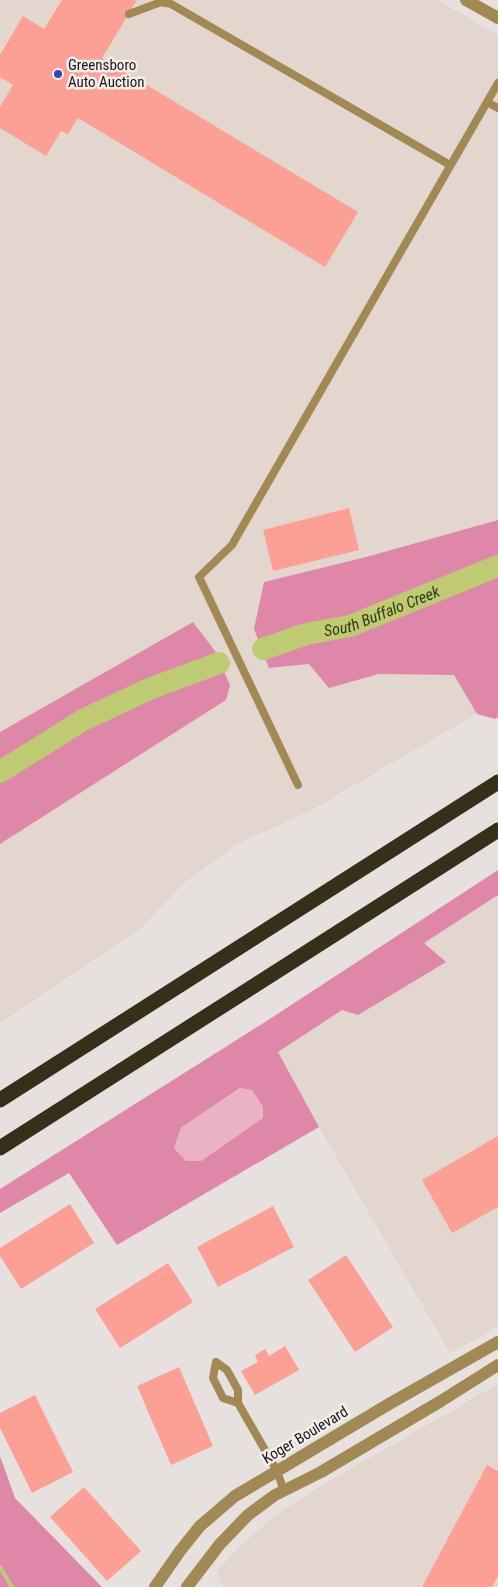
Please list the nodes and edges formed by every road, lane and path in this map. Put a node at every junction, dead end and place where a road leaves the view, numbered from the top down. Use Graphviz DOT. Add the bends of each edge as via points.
graph roads {
  1 [pos="466,0"];
  2 [pos="129,14"];
  3 [pos="498,18"];
  4 [pos="498,83"];
  5 [pos="487,102"];
  6 [pos="498,108"];
  7 [pos="450,165"];
  8 [pos="498,782"];
  9 [pos="298,785"];
  10 [pos="498,830"];
  11 [pos="0,1100"];
  12 [pos="0,1148"];
  13 [pos="498,1342"];
  14 [pos="498,1365"];
  15 [pos="238,1403"];
  16 [pos="277,1471"];
  17 [pos="284,1491"];
  18 [pos="155,1587"];
  19 [pos="187,1587"];
  1 -- 3 [label="street"];
  2 -- 7 [label="lane" via="161,2 171,4"];
  4 -- 5 [label="lane"];
  5 -- 6 [label="lane"];
  5 -- 7 [label="lane"];
  7 -- 9 [label="lane" via="232,545 199,577"];
  8 -- 11 [label="highway"];
  10 -- 12 [label="highway"];
  13 -- 16 [label="street, Koger Boulevard"];
  14 -- 17 [label="street"];
  15 -- 15 [label="lane" via="238,1390 227,1370 216,1362 213,1378 223,1398"];
  15 -- 16 [label="lane"];
  16 -- 17 [label="lane"];
  16 -- 18 [label="street, Koger Boulevard" via="235,1496 200,1526"];
  17 -- 19 [label="street" via="248,1516 220,1544"];
}
